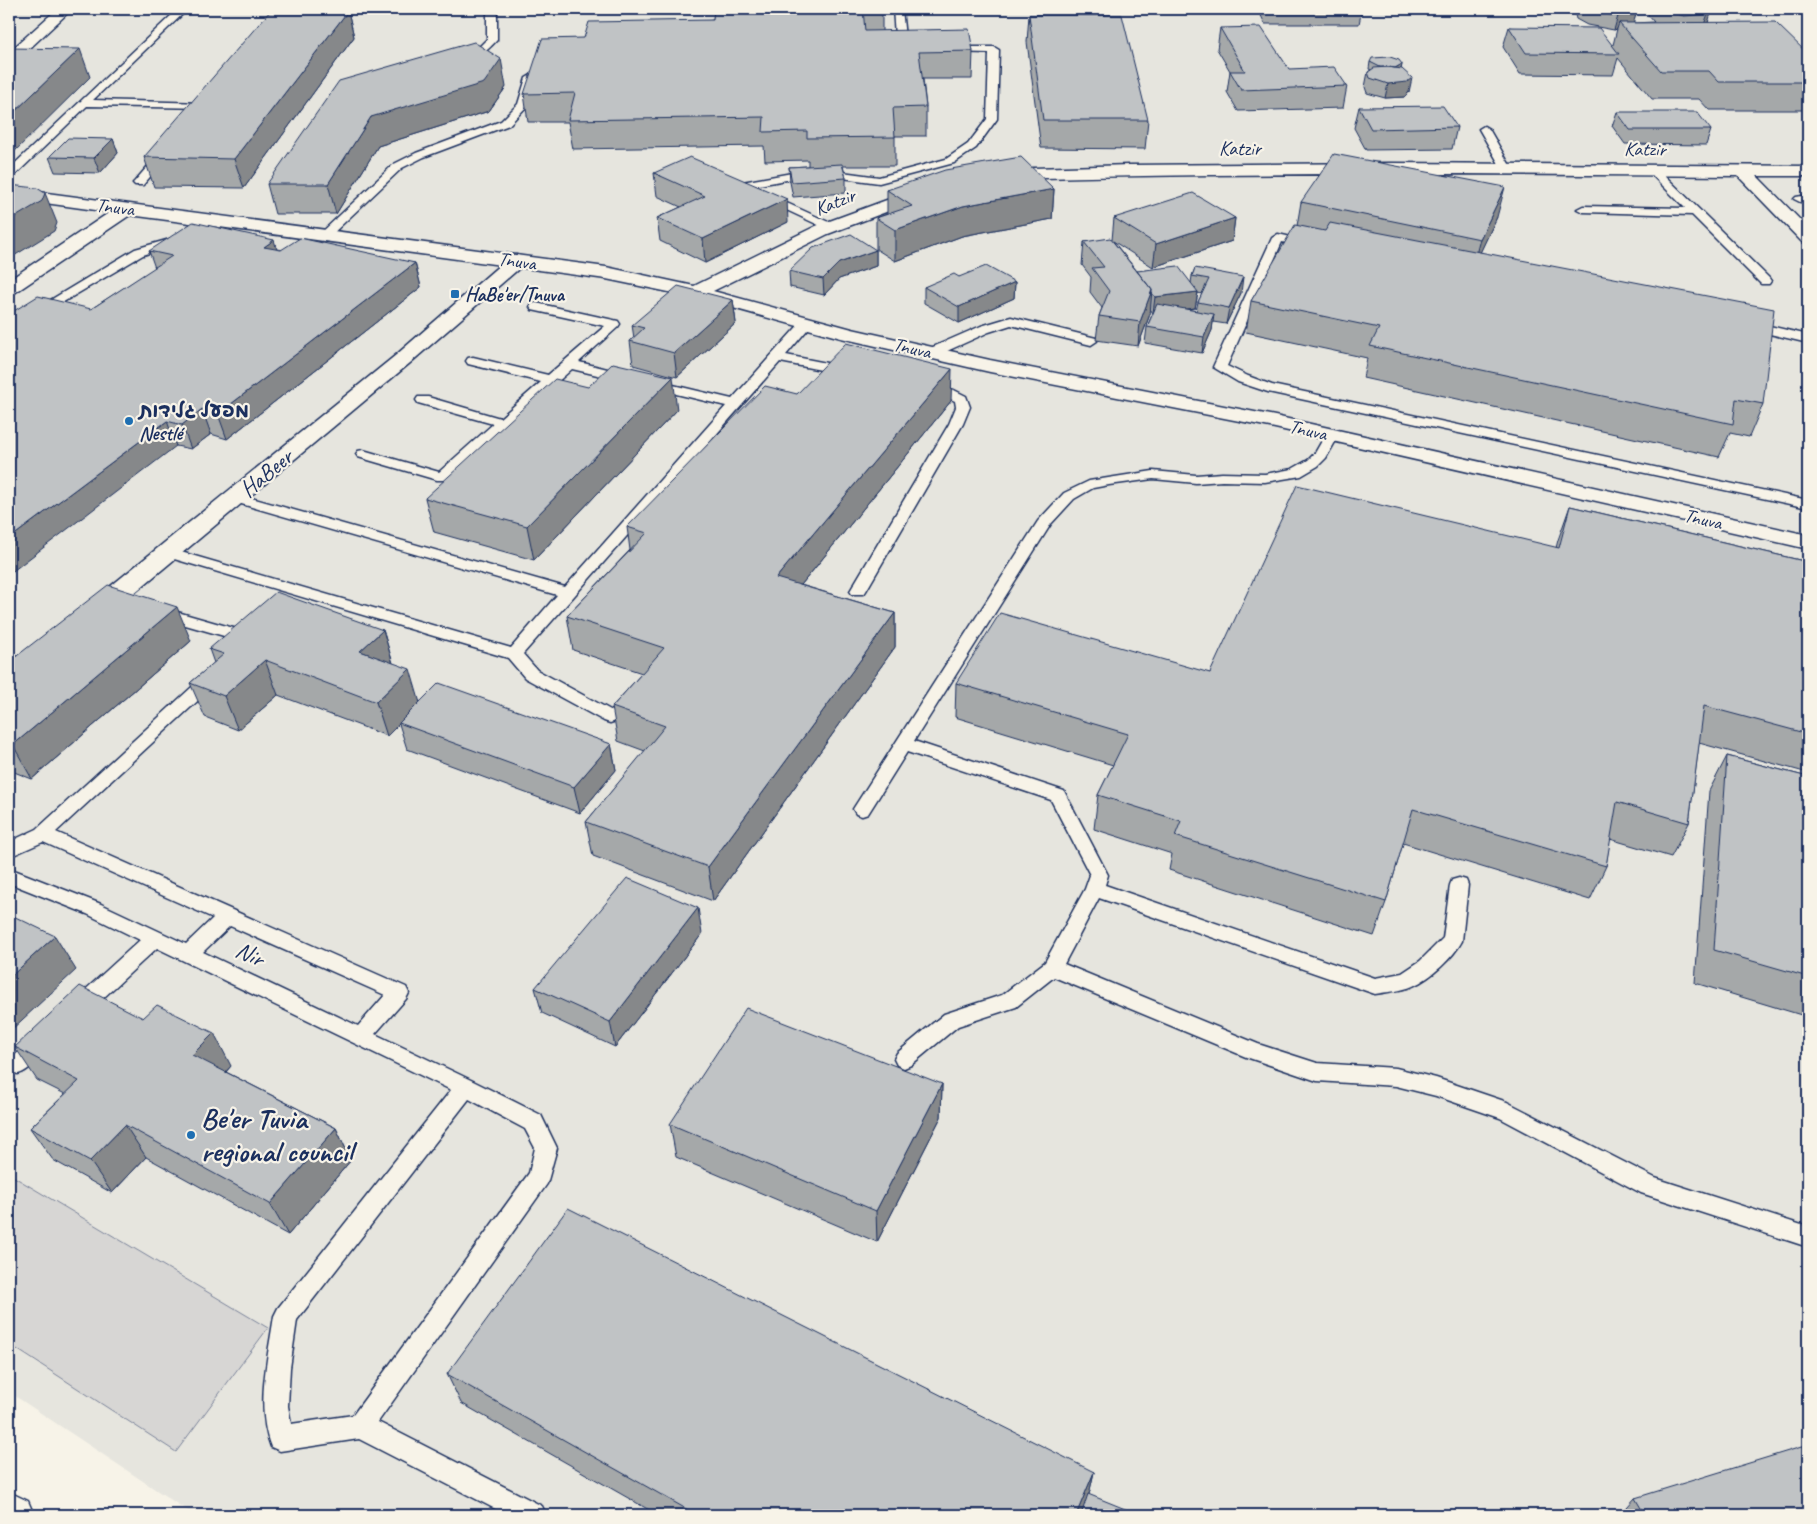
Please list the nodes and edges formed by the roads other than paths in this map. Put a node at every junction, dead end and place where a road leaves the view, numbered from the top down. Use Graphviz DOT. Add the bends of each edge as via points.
graph roads {
  1 [pos="65,9"];
  2 [pos="183,9"];
  3 [pos="492,9"];
  4 [pos="689,9"];
  5 [pos="749,9"];
  6 [pos="897,9"];
  7 [pos="741,17"];
  8 [pos="722,19"];
  9 [pos="919,50"];
  10 [pos="938,50"];
  11 [pos="9,60"];
  12 [pos="452,63"];
  13 [pos="536,63"];
  14 [pos="84,103"];
  15 [pos="194,120"];
  16 [pos="1484,129"];
  17 [pos="170,148"];
  18 [pos="1507,169"];
  19 [pos="1654,171"];
  20 [pos="1808,171"];
  21 [pos="1744,172"];
  22 [pos="9,175"];
  23 [pos="983,176"];
  24 [pos="139,183"];
  25 [pos="938,187"];
  26 [pos="9,193"];
  27 [pos="128,208"];
  28 [pos="1584,209"];
  29 [pos="1696,212"];
  30 [pos="831,226"];
  31 [pos="325,235"];
  32 [pos="1808,238"];
  33 [pos="192,240"];
  34 [pos="1327,247"];
  35 [pos="516,261"];
  36 [pos="1766,281"];
  37 [pos="9,288"];
  38 [pos="696,292"];
  39 [pos="536,307"];
  40 [pos="807,323"];
  41 [pos="1735,323"];
  42 [pos="9,330"];
  43 [pos="1808,339"];
  44 [pos="1091,342"];
  45 [pos="931,353"];
  46 [pos="777,357"];
  47 [pos="473,360"];
  48 [pos="569,364"];
  49 [pos="863,375"];
  50 [pos="551,380"];
  51 [pos="920,387"];
  52 [pos="423,400"];
  53 [pos="735,404"];
  54 [pos="503,423"];
  55 [pos="1332,435"];
  56 [pos="363,454"];
  57 [pos="236,498"];
  58 [pos="1808,504"];
  59 [pos="1808,542"];
  60 [pos="169,553"];
  61 [pos="858,591"];
  62 [pos="568,593"];
  63 [pos="129,603"];
  64 [pos="76,627"];
  65 [pos="514,654"];
  66 [pos="610,718"];
  67 [pos="903,744"];
  68 [pos="862,809"];
  69 [pos="43,834"];
  70 [pos="9,850"];
  71 [pos="9,875"];
  72 [pos="1459,885"];
  73 [pos="1094,889"];
  74 [pos="227,917"];
  75 [pos="155,938"];
  76 [pos="189,954"];
  77 [pos="1052,968"];
  78 [pos="360,1036"];
  79 [pos="904,1058"];
  80 [pos="18,1065"];
  81 [pos="466,1087"];
  82 [pos="1808,1237"];
  83 [pos="360,1426"];
  84 [pos="9,1512"];
  85 [pos="14,1515"];
  86 [pos="533,1515"];
  1 -- 11 [label="main road"];
  2 -- 14 [label="lane"];
  3 -- 12 [label="lane" via="492,40 479,52"];
  4 -- 5 [label="lane"];
  6 -- 9 [label="lane" via="901,49"];
  7 -- 8 [label="lane"];
  10 -- 30 [label="lane" via="994,50 992,120 972,146 950,161 879,180 835,174 803,174 738,183"];
  13 -- 31 [label="lane" via="523,105 505,124 398,166"];
  14 -- 15 [label="lane" via="210,102"];
  14 -- 22 [label="lane"];
  16 -- 18 [label="lane"];
  17 -- 24 [label="lane"];
  18 -- 19 [label="main road, Katzir"];
  18 -- 23 [label="main road, Katzir" via="1129,170"];
  19 -- 21 [label="main road, Katzir"];
  19 -- 29 [label="lane"];
  20 -- 21 [label="main road, Katzir"];
  21 -- 32 [label="main road"];
  25 -- 30 [label="main road, Katzir"];
  26 -- 27 [label="main road, Tnuva"];
  27 -- 31 [label="main road, Tnuva"];
  27 -- 37 [label="main road"];
  28 -- 29 [label="lane"];
  29 -- 36 [label="lane"];
  30 -- 38 [label="main road, Katzir"];
  31 -- 35 [label="main road, Tnuva"];
  33 -- 42 [label="lane" via="139,252"];
  34 -- 58 [label="lane" via="1278,238 1220,367 1268,388"];
  35 -- 38 [label="main road, Tnuva"];
  35 -- 57 [label="main road, HaBeer" via="396,366"];
  38 -- 40 [label="main road, Tnuva"];
  39 -- 48 [label="lane" via="614,324"];
  40 -- 45 [label="main road, Tnuva"];
  40 -- 46 [label="lane"];
  41 -- 43 [label="lane"];
  44 -- 45 [label="lane" via="1011,321 985,328"];
  45 -- 55 [label="main road, Tnuva"];
  46 -- 49 [label="lane"];
  46 -- 53 [label="lane"];
  47 -- 50 [label="lane"];
  48 -- 50 [label="lane"];
  48 -- 53 [label="lane"];
  50 -- 54 [label="lane"];
  51 -- 61 [label="lane" via="948,392 961,399 962,407 956,424"];
  52 -- 54 [label="lane"];
  53 -- 62 [label="lane"];
  54 -- 56 [label="lane" via="442,477"];
  55 -- 59 [label="main road, Tnuva"];
  55 -- 67 [label="lane" via="1321,455 1296,473 1264,478 1196,479 1153,475 1089,485 1069,496 1045,521"];
  57 -- 60 [label="main road, HaBeer"];
  57 -- 62 [label="lane"];
  60 -- 63 [label="main road, HaBeer"];
  60 -- 65 [label="lane"];
  62 -- 65 [label="lane"];
  63 -- 64 [label="main road, HaBeer"];
  63 -- 69 [label="lane" via="231,633 235,648 224,667"];
  65 -- 66 [label="lane" via="531,674"];
  67 -- 68 [label="lane"];
  67 -- 73 [label="lane" via="1058,796 1099,875"];
  69 -- 70 [label="lane"];
  69 -- 74 [label="lane"];
  71 -- 75 [label="lane, Nir"];
  72 -- 73 [label="lane" via="1452,941 1427,967 1407,980 1375,986"];
  73 -- 77 [label="lane"];
  74 -- 76 [label="lane"];
  74 -- 78 [label="lane" via="399,993"];
  75 -- 76 [label="lane, Nir"];
  75 -- 80 [label="lane"];
  76 -- 78 [label="lane, Nir"];
  77 -- 79 [label="lane" via="1008,1000 951,1020"];
  77 -- 82 [label="lane" via="1253,1051 1317,1072 1396,1077 1507,1111 1649,1186"];
  78 -- 81 [label="lane, Nir"];
  81 -- 83 [label="lane, Nir" via="533,1122 546,1148 539,1177"];
  81 -- 83 [label="lane" via="286,1316 276,1406 280,1438"];
  83 -- 86 [label="lane"];
  84 -- 85 [label="main road"];
}
